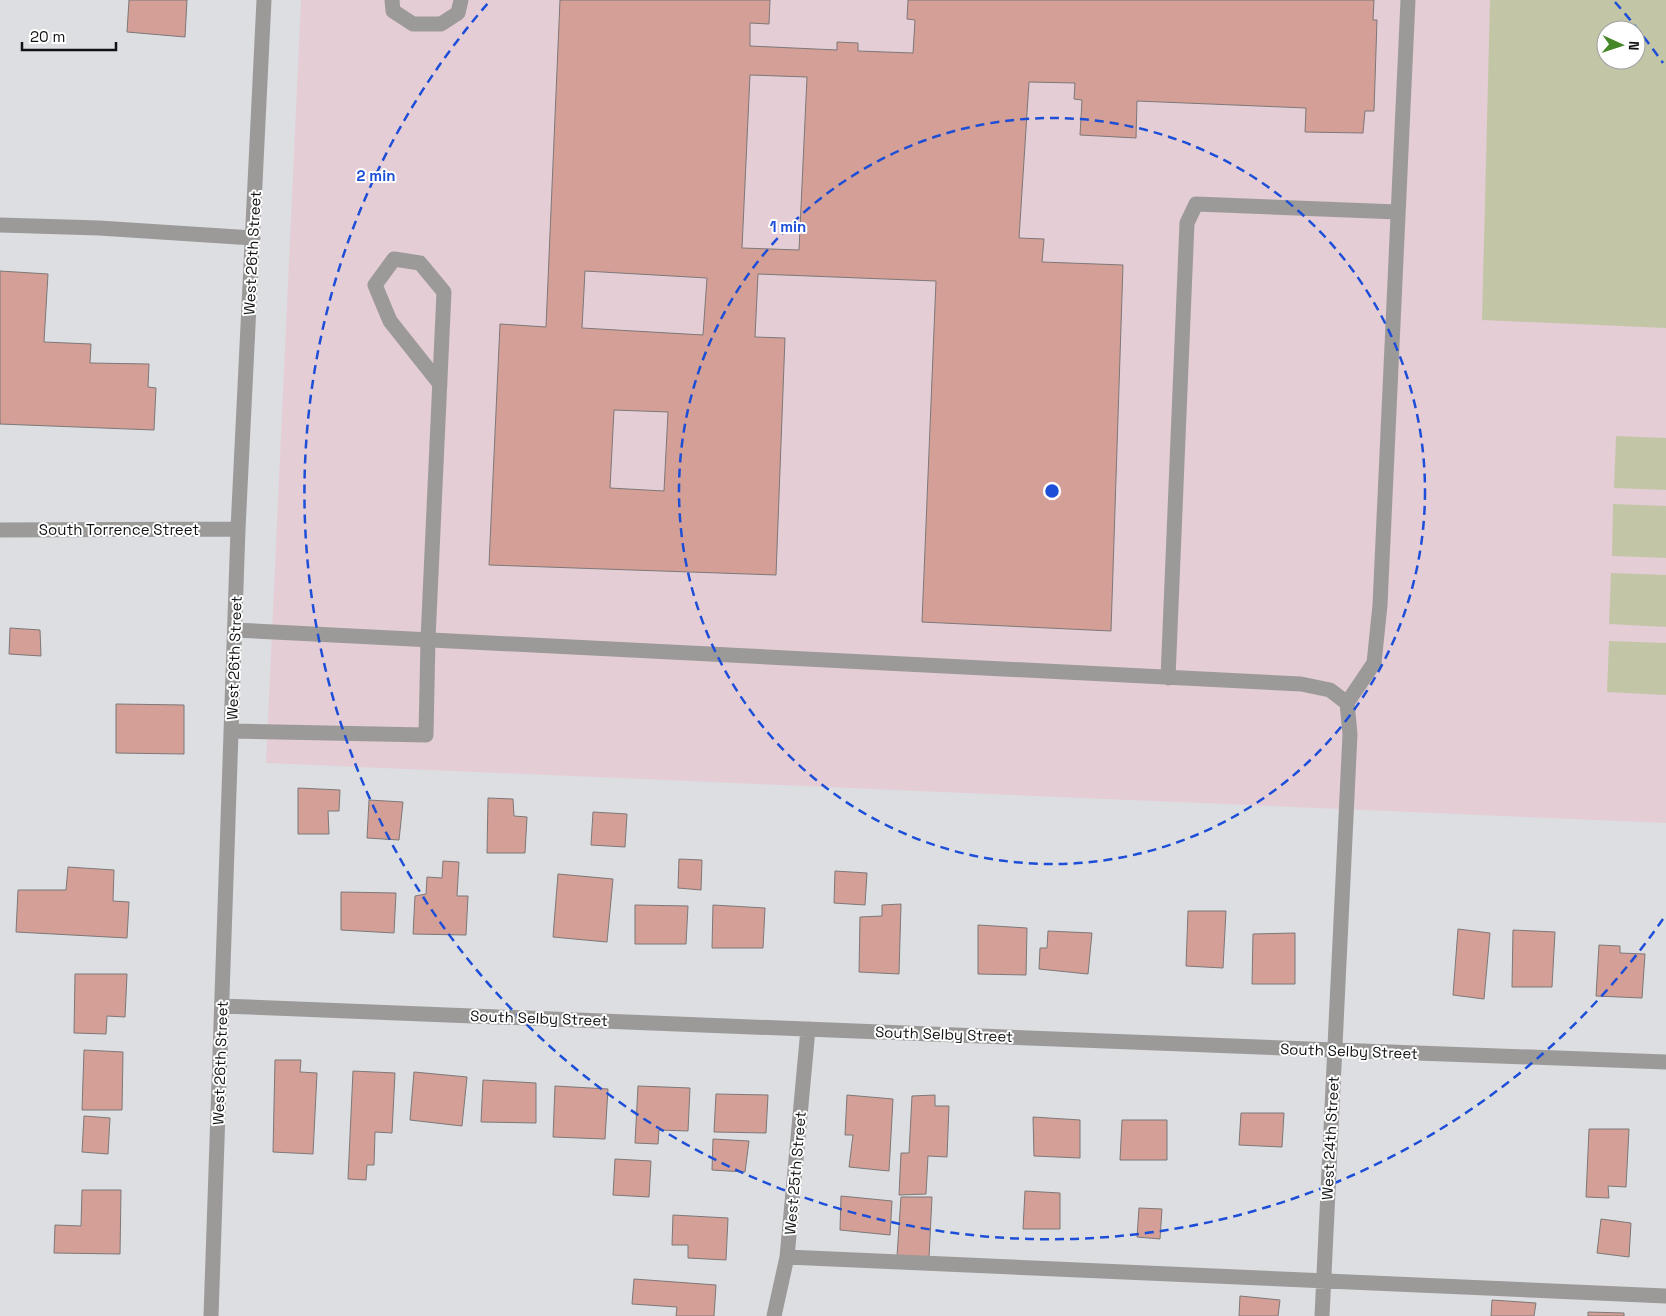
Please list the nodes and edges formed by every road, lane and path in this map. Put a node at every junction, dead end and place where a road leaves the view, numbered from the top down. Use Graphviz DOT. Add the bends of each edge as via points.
graph roads {
  1 [pos="264,0"];
  2 [pos="392,0"];
  3 [pos="461,0"];
  4 [pos="1408,0"];
  5 [pos="1398,212"];
  6 [pos="0,225"];
  7 [pos="253,238"];
  8 [pos="440,384"];
  9 [pos="238,529"];
  10 [pos="0,530"];
  11 [pos="235,630"];
  12 [pos="428,640"];
  13 [pos="1168,678"];
  14 [pos="1347,703"];
  15 [pos="232,731"];
  16 [pos="222,1006"];
  17 [pos="808,1029"];
  18 [pos="1335,1050"];
  19 [pos="1666,1062"];
  20 [pos="787,1257"];
  21 [pos="1324,1280"];
  22 [pos="1666,1296"];
  23 [pos="211,1316"];
  24 [pos="774,1316"];
  25 [pos="1322,1316"];
  1 -- 7 [label="street, West 26th Street"];
  2 -- 3 [label="street" via="393,11 413,24 441,24 458,13"];
  4 -- 5 [label="street"];
  5 -- 13 [label="street" via="1196,204 1187,222"];
  5 -- 14 [label="street" via="1380,605 1374,663"];
  6 -- 7 [label="street"];
  7 -- 9 [label="street, West 26th Street"];
  8 -- 8 [label="street" via="444,292 420,264 394,258 375,285 390,321"];
  8 -- 12 [label="street"];
  9 -- 10 [label="street, South Torrence Street"];
  9 -- 11 [label="street, West 26th Street"];
  11 -- 12 [label="street"];
  11 -- 15 [label="street, West 26th Street"];
  12 -- 13 [label="street"];
  12 -- 15 [label="street" via="426,735"];
  13 -- 14 [label="street" via="1301,684 1330,690"];
  14 -- 18 [label="street, West 24th Street" via="1350,734"];
  15 -- 16 [label="street, West 26th Street"];
  16 -- 17 [label="street, South Selby Street"];
  16 -- 23 [label="street, West 26th Street"];
  17 -- 18 [label="street, South Selby Street"];
  17 -- 20 [label="street, West 25th Street"];
  18 -- 19 [label="street, South Selby Street"];
  18 -- 21 [label="street, West 24th Street"];
  20 -- 21 [label="street"];
  20 -- 24 [label="street, West 25th Street"];
  21 -- 22 [label="street"];
  21 -- 25 [label="street, West 24th Street"];
}
